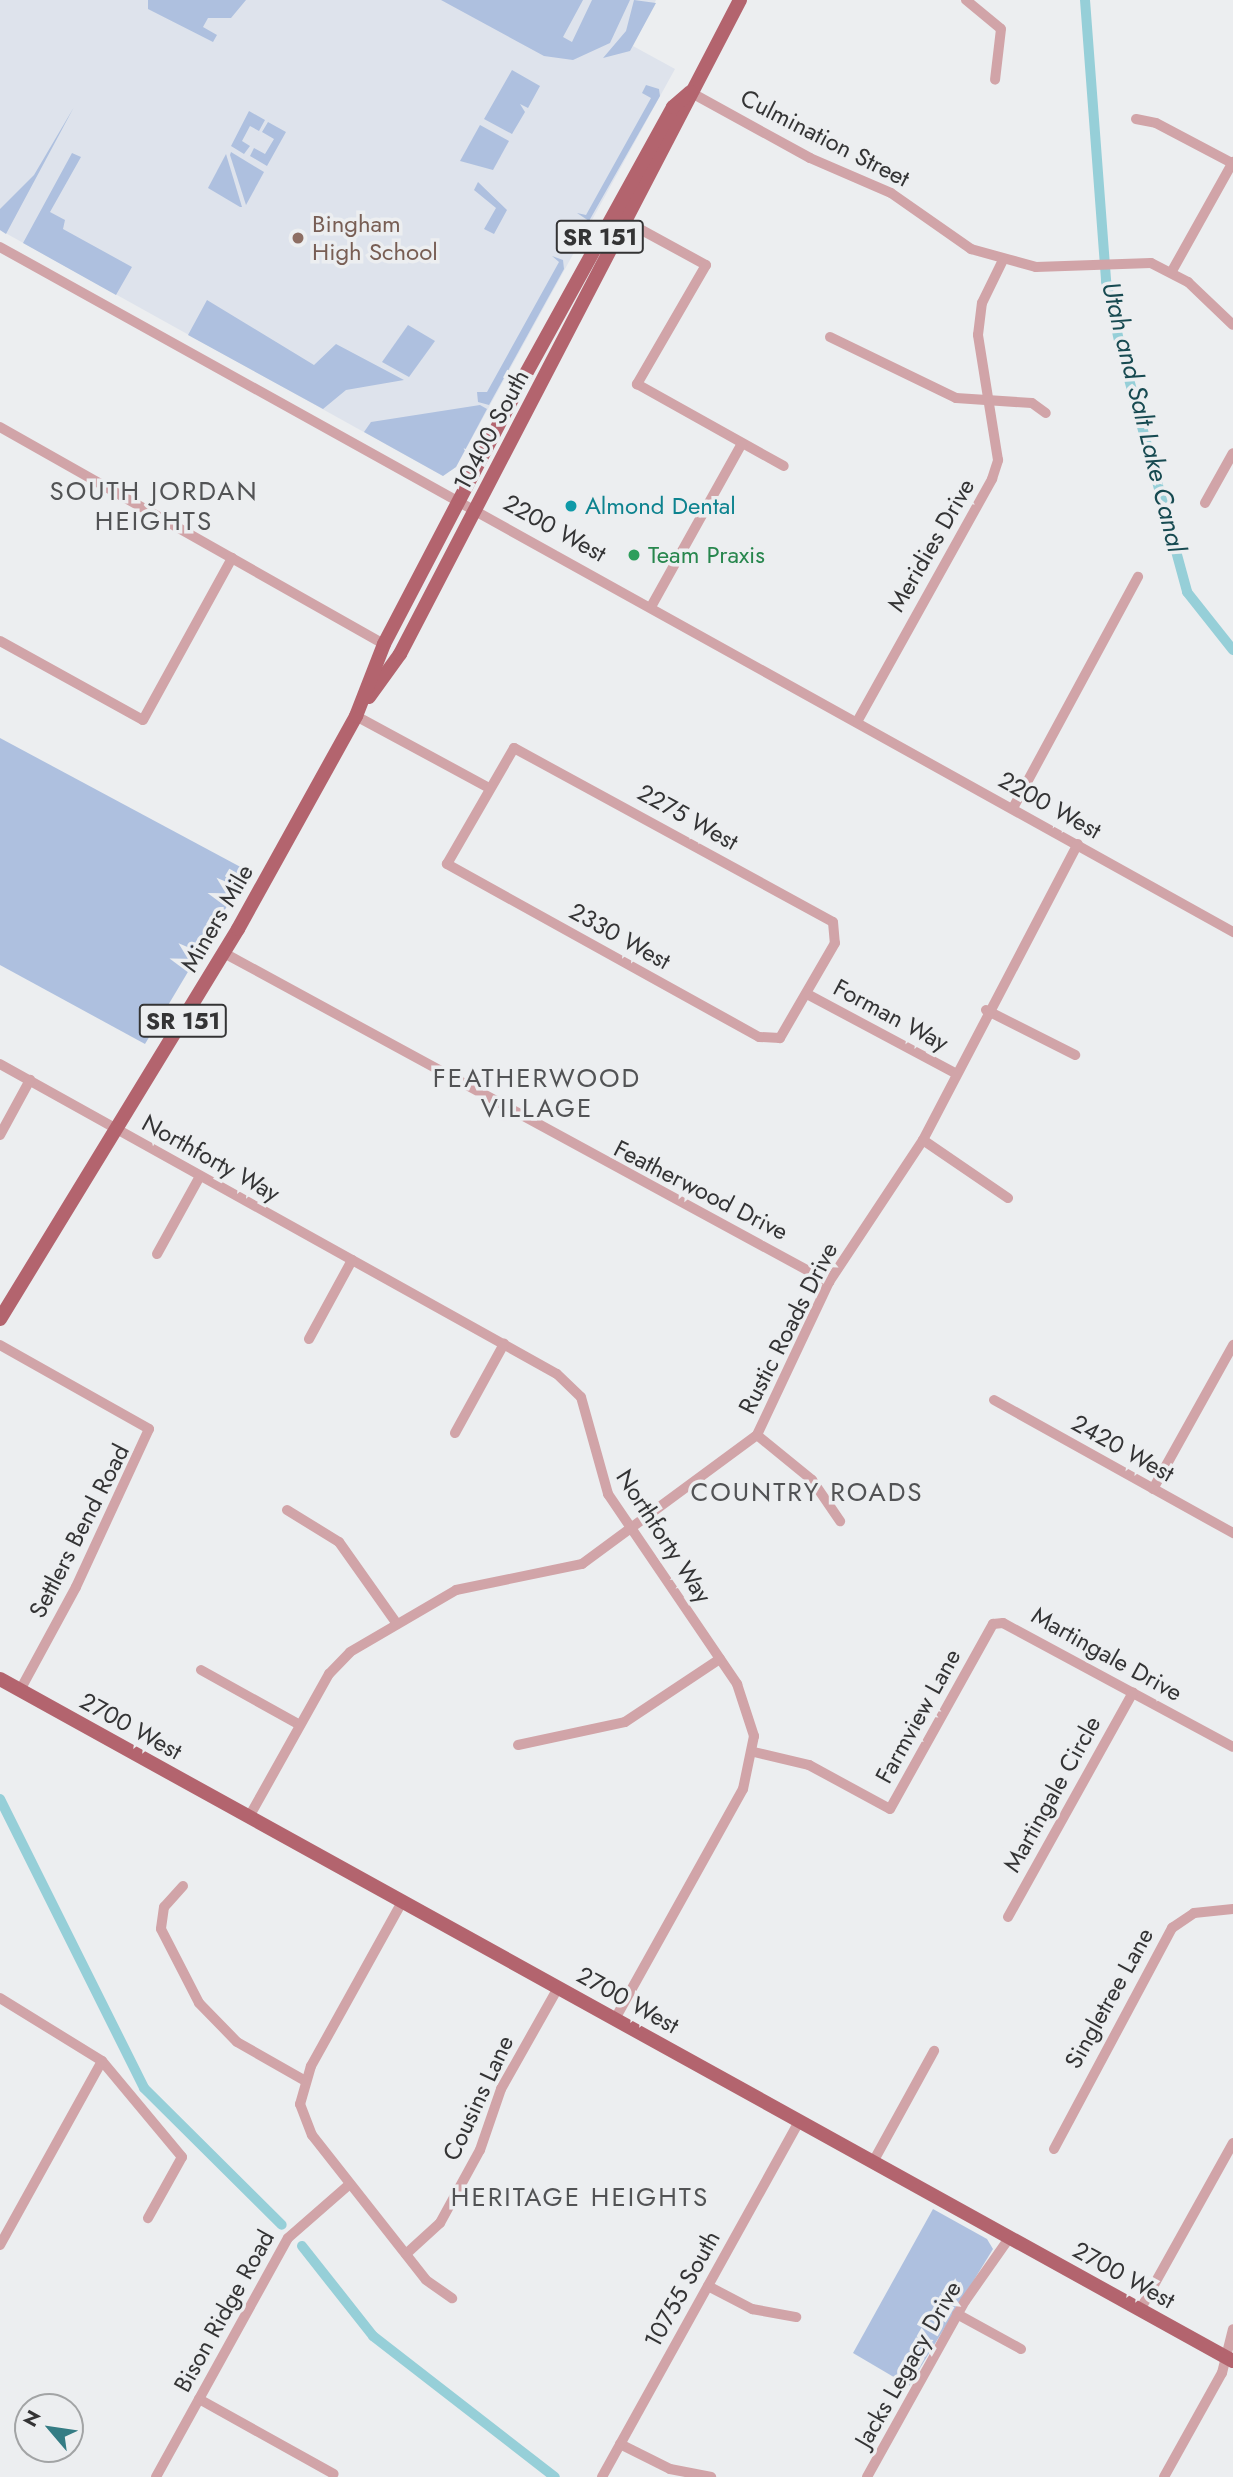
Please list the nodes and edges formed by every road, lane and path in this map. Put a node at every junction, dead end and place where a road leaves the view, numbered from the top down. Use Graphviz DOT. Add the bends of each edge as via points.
graph roads {
  1 [pos="740,0"];
  2 [pos="965,0"];
  3 [pos="995,80"];
  4 [pos="690,92"];
  5 [pos="1136,119"];
  6 [pos="1233,163"];
  7 [pos="627,222"];
  8 [pos="3,249"];
  9 [pos="1003,260"];
  10 [pos="0,262"];
  11 [pos="1172,271"];
  12 [pos="1233,325"];
  13 [pos="830,337"];
  14 [pos="990,405"];
  15 [pos="1046,413"];
  16 [pos="0,427"];
  17 [pos="742,443"];
  18 [pos="1233,453"];
  19 [pos="784,466"];
  20 [pos="459,499"];
  21 [pos="1205,503"];
  22 [pos="476,508"];
  23 [pos="232,558"];
  24 [pos="1138,576"];
  25 [pos="407,599"];
  26 [pos="652,605"];
  27 [pos="0,641"];
  28 [pos="384,644"];
  29 [pos="356,716"];
  30 [pos="858,720"];
  31 [pos="489,788"];
  32 [pos="1013,808"];
  33 [pos="1078,844"];
  34 [pos="1233,933"];
  35 [pos="224,953"];
  36 [pos="807,994"];
  37 [pos="986,1010"];
  38 [pos="1075,1055"];
  39 [pos="0,1064"];
  40 [pos="955,1073"];
  41 [pos="30,1080"];
  42 [pos="116,1128"];
  43 [pos="0,1135"];
  44 [pos="923,1140"];
  45 [pos="200,1176"];
  46 [pos="1008,1198"];
  47 [pos="157,1254"];
  48 [pos="352,1260"];
  49 [pos="829,1282"];
  50 [pos="0,1319"];
  51 [pos="309,1339"];
  52 [pos="0,1345"];
  53 [pos="504,1345"];
  54 [pos="1233,1345"];
  55 [pos="993,1400"];
  56 [pos="455,1433"];
  57 [pos="757,1435"];
  58 [pos="1153,1489"];
  59 [pos="286,1510"];
  60 [pos="840,1521"];
  61 [pos="632,1529"];
  62 [pos="1233,1533"];
  63 [pos="397,1624"];
  64 [pos="993,1624"];
  65 [pos="720,1659"];
  66 [pos="201,1670"];
  67 [pos="0,1679"];
  68 [pos="20,1690"];
  69 [pos="1132,1692"];
  70 [pos="300,1725"];
  71 [pos="518,1745"];
  72 [pos="1233,1747"];
  73 [pos="754,1752"];
  74 [pos="249,1817"];
  75 [pos="183,1885"];
  76 [pos="402,1902"];
  77 [pos="1233,1909"];
  78 [pos="1008,1917"];
  79 [pos="558,1988"];
  80 [pos="0,1998"];
  81 [pos="615,2020"];
  82 [pos="934,2051"];
  83 [pos="102,2062"];
  84 [pos="304,2080"];
  85 [pos="799,2121"];
  86 [pos="1233,2143"];
  87 [pos="1054,2148"];
  88 [pos="873,2162"];
  89 [pos="350,2184"];
  90 [pos="148,2218"];
  91 [pos="1010,2238"];
  92 [pos="0,2245"];
  93 [pos="406,2254"];
  94 [pos="708,2286"];
  95 [pos="453,2298"];
  96 [pos="1140,2310"];
  97 [pos="957,2314"];
  98 [pos="796,2317"];
  99 [pos="1233,2329"];
  100 [pos="1021,2349"];
  101 [pos="1229,2359"];
  102 [pos="199,2399"];
  103 [pos="620,2444"];
  104 [pos="334,2474"];
  105 [pos="156,2477"];
  106 [pos="602,2477"];
  107 [pos="711,2477"];
  108 [pos="867,2477"];
  109 [pos="1164,2477"];
  1 -- 4 [label="main road, SR 151"];
  2 -- 3 [label="street" via="983,10 1004,38"];
  4 -- 7 [label="main road, SR 151" via="686,115"];
  4 -- 9 [label="street, Culmination Street" via="810,158 872,183 961,243"];
  4 -- 20 [label="main road, 10400 South / SR 151" via="673,107"];
  5 -- 6 [label="street" via="1156,123"];
  6 -- 11 [label="street"];
  7 -- 17 [label="street" via="706,265 637,384"];
  7 -- 22 [label="main road, 10400 South / SR 151"];
  8 -- 10 [label="street"];
  8 -- 20 [label="street, 2200 West"];
  9 -- 11 [label="street, Culmination Street" via="1151,263"];
  9 -- 14 [label="street, Meridies Drive" via="979,318"];
  11 -- 12 [label="street"];
  13 -- 14 [label="street" via="956,398"];
  14 -- 15 [label="street" via="1032,403"];
  14 -- 30 [label="street, Meridies Drive" via="998,460 992,479"];
  16 -- 23 [label="street"];
  17 -- 19 [label="street"];
  17 -- 26 [label="street"];
  18 -- 21 [label="street"];
  20 -- 22 [label="street, 2200 West"];
  20 -- 25 [label="main road, 10400 South / SR 151"];
  22 -- 26 [label="street, 2200 West"];
  22 -- 29 [label="main road, 10400 South / SR 151" via="422,610"];
  23 -- 27 [label="street" via="143,720"];
  23 -- 28 [label="street"];
  24 -- 32 [label="street"];
  25 -- 28 [label="main road, Miners Mile / SR 151"];
  26 -- 30 [label="street, 2200 West"];
  28 -- 29 [label="main road, Miners Mile / SR 151"];
  29 -- 31 [label="street"];
  29 -- 35 [label="main road, Miners Mile / SR 151"];
  30 -- 32 [label="street, 2200 West"];
  31 -- 36 [label="street, 2275 West" via="514,748 839,928"];
  31 -- 36 [label="street, 2330 West" via="447,864 774,1042"];
  32 -- 33 [label="street, 2200 West"];
  33 -- 34 [label="street, 2200 West"];
  33 -- 37 [label="street, Rustic Roads Drive"];
  35 -- 42 [label="main road, Miners Mile / SR 151"];
  35 -- 49 [label="street, Featherwood Drive"];
  36 -- 40 [label="street, Forman Way"];
  37 -- 38 [label="street"];
  37 -- 40 [label="street, Rustic Roads Drive"];
  39 -- 41 [label="street, Northforty Way"];
  40 -- 44 [label="street, Rustic Roads Drive"];
  41 -- 42 [label="street, Northforty Way"];
  41 -- 43 [label="street"];
  42 -- 45 [label="street, Northforty Way"];
  42 -- 50 [label="main road, Miners Mile / SR 151"];
  44 -- 46 [label="street"];
  44 -- 49 [label="street, Rustic Roads Drive"];
  45 -- 47 [label="street"];
  45 -- 48 [label="street, Northforty Way"];
  48 -- 51 [label="street"];
  48 -- 53 [label="street, Northforty Way"];
  49 -- 57 [label="street, Rustic Roads Drive"];
  52 -- 68 [label="street, Settlers Bend Road" via="149,1429 76,1587"];
  53 -- 56 [label="street"];
  53 -- 61 [label="street, Northforty Way" via="556,1374 581,1397 599,1476"];
  54 -- 58 [label="street"];
  55 -- 58 [label="street, 2420 West"];
  57 -- 60 [label="street" via="812,1480"];
  57 -- 61 [label="street, Rustic Roads Drive"];
  58 -- 62 [label="street, 2420 West"];
  59 -- 63 [label="street" via="346,1548"];
  61 -- 63 [label="street, Rustic Roads Drive" via="582,1564 456,1590"];
  61 -- 65 [label="street, Northforty Way"];
  63 -- 70 [label="street, Rustic Roads Drive" via="335,1666"];
  64 -- 69 [label="street, Martingale Drive" via="1014,1626"];
  64 -- 73 [label="street, Farmview Lane" via="890,1809 809,1765"];
  65 -- 71 [label="street" via="625,1722"];
  65 -- 73 [label="street, Northforty Way" via="746,1701"];
  66 -- 70 [label="street"];
  67 -- 68 [label="main road, 2700 West"];
  68 -- 74 [label="main road, 2700 West"];
  69 -- 72 [label="street, Martingale Drive"];
  69 -- 78 [label="street, Martingale Circle"];
  70 -- 74 [label="street, Rustic Roads Drive"];
  73 -- 81 [label="street, Northforty Way" via="743,1789"];
  74 -- 76 [label="main road, 2700 West"];
  75 -- 84 [label="street" via="164,1907 161,1929 199,2003 237,2042"];
  76 -- 79 [label="main road, 2700 West"];
  76 -- 84 [label="street"];
  77 -- 87 [label="street, Singletree Lane" via="1194,1913 1172,1928"];
  79 -- 81 [label="main road, 2700 West"];
  79 -- 93 [label="street, Cousins Lane" via="497,2095 483,2144 443,2217"];
  80 -- 83 [label="street"];
  81 -- 85 [label="main road, 2700 West"];
  82 -- 88 [label="street"];
  83 -- 90 [label="street" via="182,2157"];
  83 -- 92 [label="street"];
  84 -- 89 [label="street" via="305,2124"];
  85 -- 88 [label="main road, 2700 West"];
  85 -- 94 [label="street, 10755 South"];
  86 -- 96 [label="street"];
  88 -- 91 [label="main road, 2700 West"];
  89 -- 93 [label="street"];
  89 -- 102 [label="street, Bison Ridge Road" via="288,2238"];
  91 -- 96 [label="main road, 2700 West"];
  91 -- 97 [label="street, Jacks Legacy Drive"];
  93 -- 95 [label="street" via="430,2283"];
  94 -- 98 [label="street" via="752,2309"];
  94 -- 103 [label="street, 10755 South"];
  96 -- 101 [label="main road, 2700 West"];
  97 -- 100 [label="street"];
  97 -- 108 [label="street, Jacks Legacy Drive"];
  99 -- 101 [label="street"];
  101 -- 109 [label="street"];
  102 -- 104 [label="street"];
  102 -- 105 [label="street, Bison Ridge Road"];
  103 -- 106 [label="street, 10755 South"];
  103 -- 107 [label="street" via="670,2469"];
}
